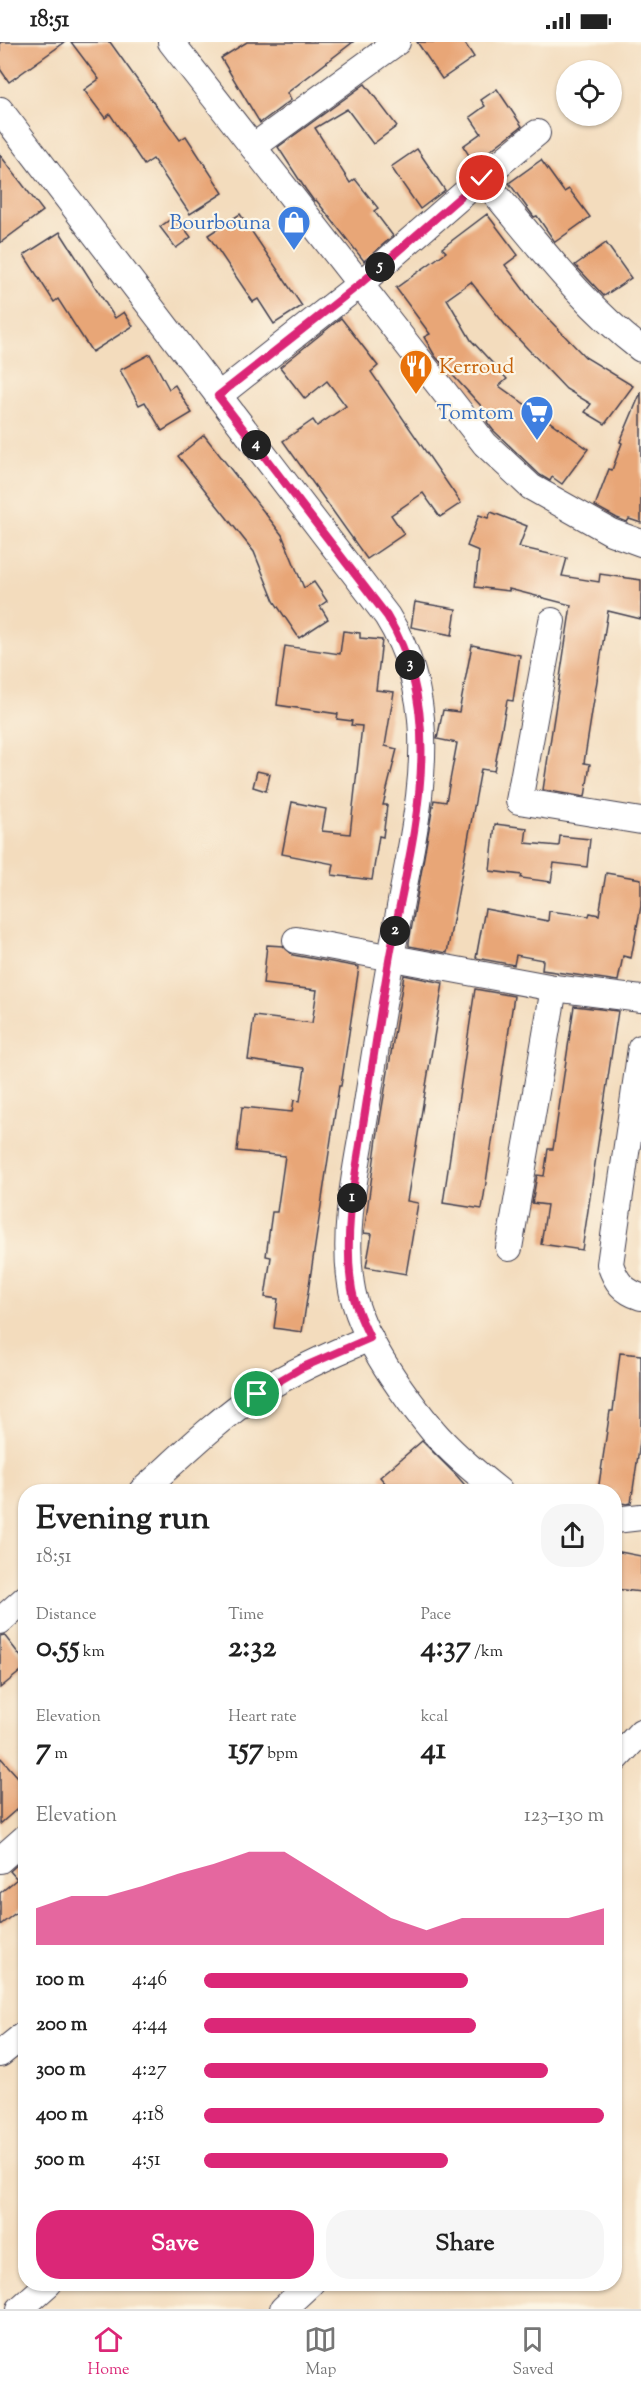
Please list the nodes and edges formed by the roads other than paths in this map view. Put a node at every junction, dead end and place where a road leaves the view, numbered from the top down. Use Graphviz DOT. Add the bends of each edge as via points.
graph roads {
  1 [pos="171,42"];
  2 [pos="397,42"];
  3 [pos="0,110"];
  4 [pos="537,133"];
  5 [pos="253,147"];
  6 [pos="482,178"];
  7 [pos="360,284"];
  8 [pos="641,350"];
  9 [pos="218,396"];
  10 [pos="641,543"];
  11 [pos="552,621"];
  12 [pos="641,821"];
  13 [pos="296,940"];
  14 [pos="390,957"];
  15 [pos="554,988"];
  16 [pos="641,999"];
  17 [pos="641,1048"];
  18 [pos="509,1248"];
  19 [pos="641,1297"];
  20 [pos="370,1338"];
  21 [pos="150,1484"];
  22 [pos="491,1484"];
  23 [pos="641,1517"];
  24 [pos="622,1519"];
  25 [pos="18,1605"];
  26 [pos="0,1621"];
  27 [pos="641,1732"];
  28 [pos="622,1752"];
  29 [pos="18,1845"];
  30 [pos="0,1860"];
  31 [pos="18,2039"];
  32 [pos="0,2054"];
  33 [pos="40,2291"];
  34 [pos="302,2291"];
  35 [pos="20,2309"];
  36 [pos="283,2309"];
  1 -- 5 [label="street"];
  2 -- 5 [label="street"];
  3 -- 9 [label="street"];
  4 -- 6 [label="street"];
  5 -- 7 [label="street"];
  6 -- 7 [label="street"];
  6 -- 8 [label="street" via="593,307"];
  7 -- 9 [label="street"];
  7 -- 10 [label="street" via="485,444 531,487 611,532"];
  9 -- 14 [label="street" via="387,616 402,640 412,670 420,704 419,803"];
  11 -- 12 [label="street" via="519,801"];
  13 -- 14 [label="street"];
  14 -- 15 [label="street"];
  14 -- 20 [label="street" via="349,1214 351,1284"];
  15 -- 16 [label="street"];
  15 -- 18 [label="street"];
  17 -- 19 [label="street" via="610,1264 615,1279 627,1293"];
  20 -- 21 [label="street" via="301,1368 257,1394 214,1426"];
  20 -- 22 [label="street" via="434,1432"];
  23 -- 24 [label="street"];
  25 -- 26 [label="street"];
  27 -- 28 [label="street"];
  29 -- 30 [label="street"];
  31 -- 32 [label="street"];
  33 -- 35 [label="street"];
  34 -- 36 [label="street"];
}
